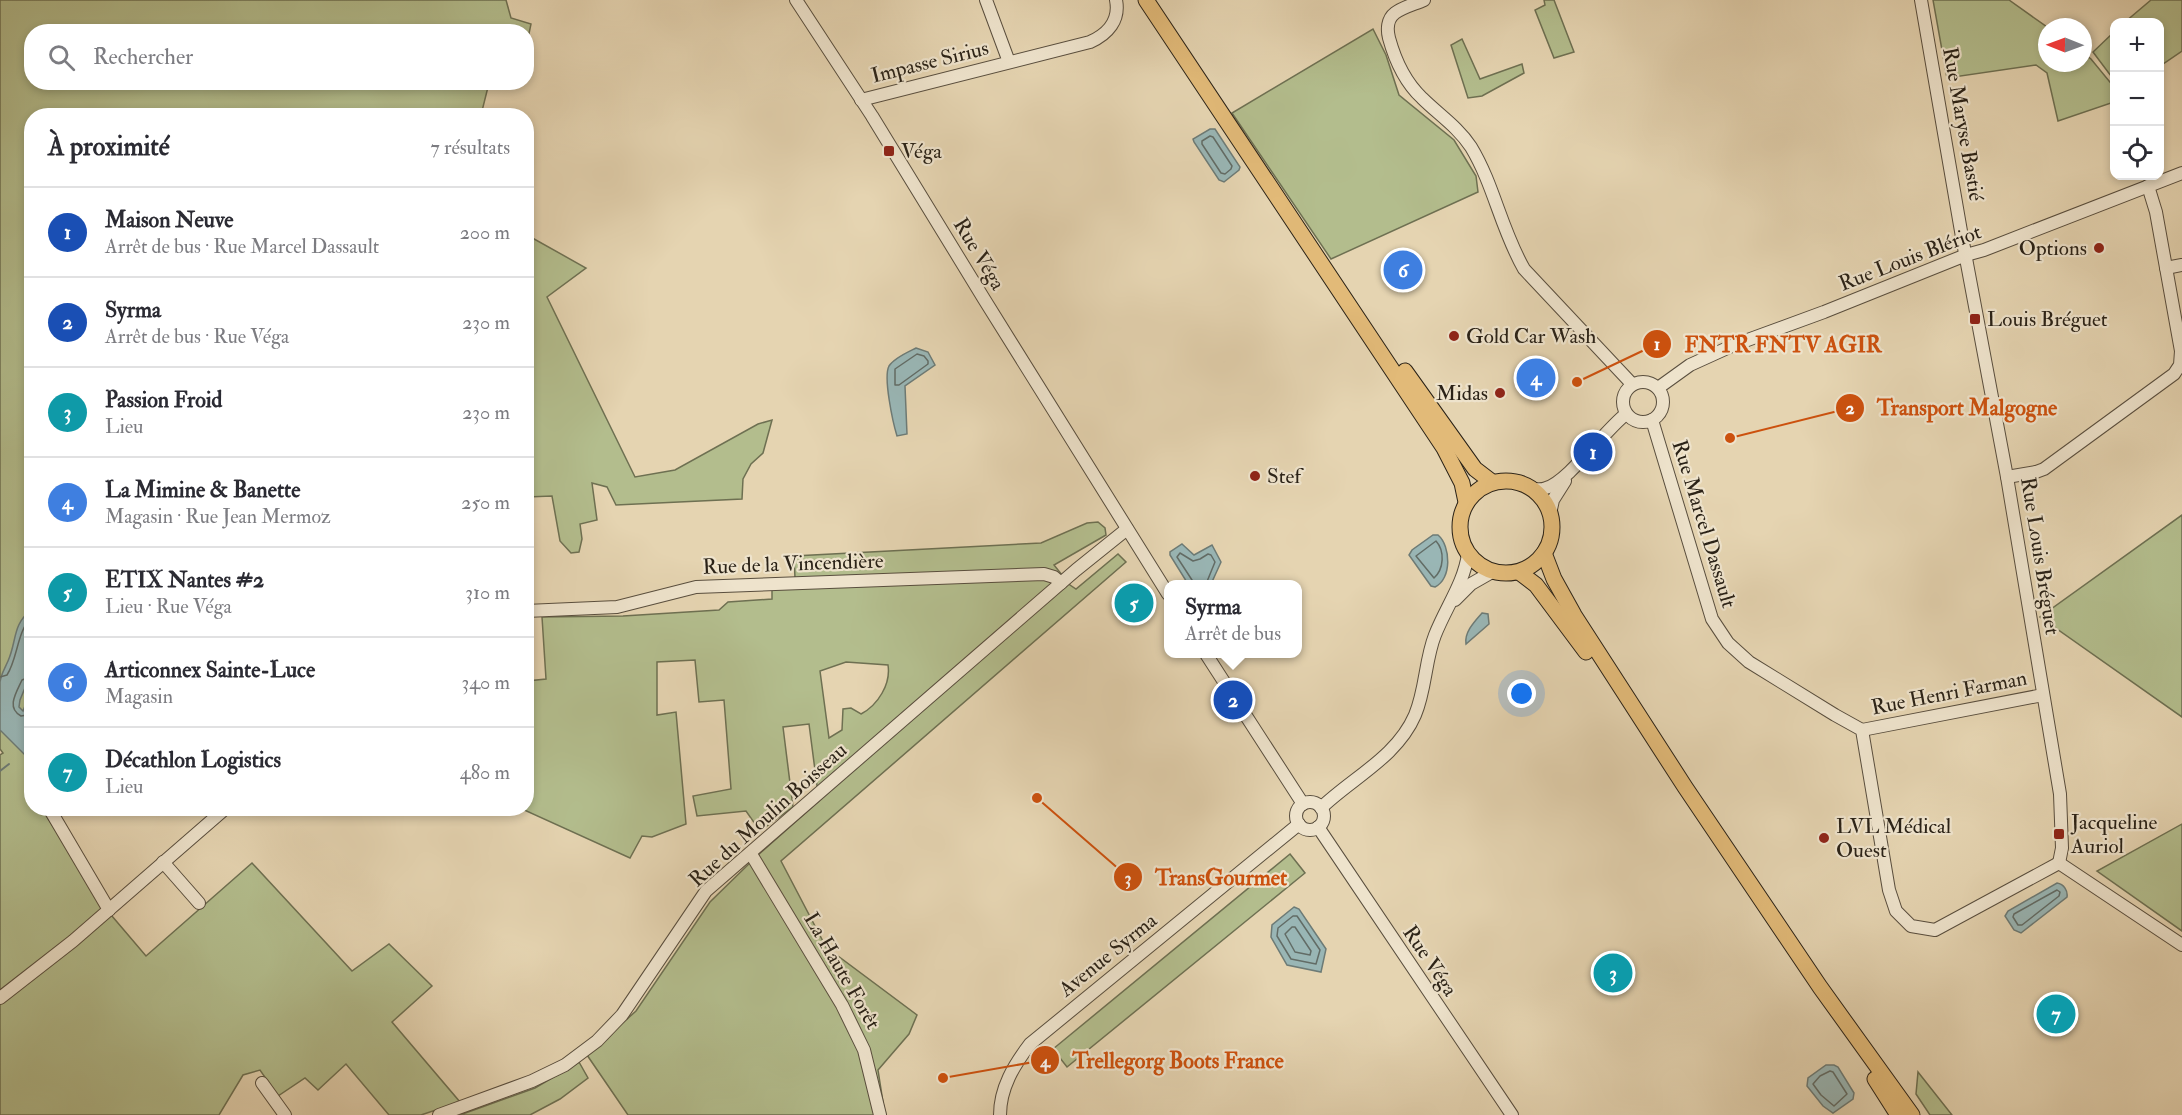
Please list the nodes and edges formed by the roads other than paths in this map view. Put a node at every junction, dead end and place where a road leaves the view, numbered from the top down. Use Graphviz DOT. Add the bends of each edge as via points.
graph roads {
  1 [pos="796,0"];
  2 [pos="986,0"];
  3 [pos="1116,0"];
  4 [pos="1146,0"];
  5 [pos="1424,0"];
  6 [pos="1921,0"];
  7 [pos="1009,63"];
  8 [pos="861,100"];
  9 [pos="2182,173"];
  10 [pos="2148,186"];
  11 [pos="1293,220"];
  12 [pos="1966,255"];
  13 [pos="2182,265"];
  14 [pos="2166,268"];
  15 [pos="1632,384"];
  16 [pos="1658,388"];
  17 [pos="1626,414"];
  18 [pos="1652,420"];
  19 [pos="1574,467"];
  20 [pos="2007,477"];
  21 [pos="1492,482"];
  22 [pos="1532,489"];
  23 [pos="1466,502"];
  24 [pos="1550,514"];
  25 [pos="1130,532"];
  26 [pos="1544,553"];
  27 [pos="1468,554"];
  28 [pos="1492,572"];
  29 [pos="1519,572"];
  30 [pos="1061,584"];
  31 [pos="1164,587"];
  32 [pos="1447,607"];
  33 [pos="534,611"];
  34 [pos="1209,658"];
  35 [pos="2043,695"];
  36 [pos="1862,730"];
  37 [pos="1684,787"];
  38 [pos="1303,804"];
  39 [pos="1320,808"];
  40 [pos="54,816"];
  41 [pos="217,816"];
  42 [pos="1299,824"];
  43 [pos="1318,828"];
  44 [pos="751,854"];
  45 [pos="163,862"];
  46 [pos="2059,863"];
  47 [pos="199,903"];
  48 [pos="109,910"];
  49 [pos="2182,945"];
  50 [pos="1820,987"];
  51 [pos="0,998"];
  52 [pos="262,1083"];
  53 [pos="285,1115"];
  54 [pos="439,1115"];
  55 [pos="880,1115"];
  56 [pos="1000,1115"];
  57 [pos="1512,1115"];
  58 [pos="1898,1115"];
  59 [pos="1912,1115"];
  1 -- 8 [label="street, Rue Véga"];
  2 -- 7 [label="street, Impasse Sirius"];
  3 -- 7 [label="street, Impasse Sirius" via="1114,22 1102,36"];
  4 -- 11 [label="main road"];
  5 -- 15 [label="street" via="1394,14 1389,21 1387,31 1394,56 1421,98 1470,145 1524,269"];
  6 -- 12 [label="street, Rue Maryse Bastié"];
  7 -- 8 [label="street, Impasse Sirius"];
  8 -- 25 [label="street, Rue Véga"];
  9 -- 10 [label="street, Rue Louis Blériot"];
  10 -- 12 [label="street, Rue Louis Blériot"];
  10 -- 14 [label="street"];
  11 -- 21 [label="main road" via="1341,279 1475,469"];
  11 -- 23 [label="main road" via="1444,448 1462,483"];
  12 -- 16 [label="street, Rue Louis Blériot" via="1734,345 1689,365"];
  12 -- 20 [label="street, Rue Louis Bréguet"];
  13 -- 14 [label="street"];
  14 -- 20 [label="street" via="2181,351 2177,369 2044,468"];
  15 -- 16 [label="street" via="1643,381"];
  15 -- 17 [label="street" via="1623,397"];
  16 -- 18 [label="street" via="1663,406"];
  17 -- 18 [label="street" via="1635,421"];
  17 -- 19 [label="street"];
  18 -- 36 [label="street, Rue Marcel Dassault" via="1712,619 1728,644 1749,662"];
  19 -- 22 [label="street" via="1552,486"];
  19 -- 24 [label="street" via="1557,492"];
  20 -- 35 [label="street, Rue Louis Bréguet"];
  21 -- 22 [label="main road" via="1506,480"];
  21 -- 23 [label="main road"];
  22 -- 24 [label="main road"];
  23 -- 27 [label="main road" via="1459,526"];
  24 -- 26 [label="main road" via="1552,534"];
  25 -- 30 [label="street, Rue du Moulin Boisseau"];
  25 -- 31 [label="street, Rue Véga"];
  26 -- 29 [label="main road"];
  26 -- 37 [label="main road" via="1574,615"];
  27 -- 28 [label="main road"];
  27 -- 32 [label="street" via="1464,575"];
  28 -- 29 [label="main road"];
  28 -- 32 [label="street" via="1471,584"];
  29 -- 37 [label="main road" via="1536,585 1556,610"];
  30 -- 33 [label="street, Rue de la Vincendière" via="1044,574 696,587 616,607"];
  30 -- 44 [label="street, Rue du Moulin Boisseau"];
  32 -- 39 [label="street" via="1432,643 1421,699 1405,734"];
  34 -- 38 [label="street"];
  35 -- 36 [label="street, Rue Henri Farman"];
  35 -- 46 [label="street, Rue Louis Bréguet" via="2060,794"];
  36 -- 46 [label="street" via="1889,890 1896,911 1911,926 1935,930"];
  37 -- 50 [label="main road"];
  38 -- 39 [label="street" via="1310,802"];
  38 -- 42 [label="street" via="1296,816"];
  39 -- 43 [label="street" via="1323,820"];
  40 -- 48 [label="street"];
  41 -- 45 [label="street"];
  42 -- 43 [label="street" via="1306,829"];
  42 -- 56 [label="street, Avenue Syrma" via="1030,1044 1010,1073"];
  43 -- 57 [label="street, Rue Véga"];
  44 -- 54 [label="street, Rue du Moulin Boisseau" via="706,891 622,1015 597,1041 548,1073"];
  44 -- 55 [label="street, La Haute Forêt" via="842,1005 864,1050"];
  45 -- 47 [label="street"];
  45 -- 48 [label="street"];
  46 -- 49 [label="street"];
  48 -- 51 [label="street"];
  50 -- 58 [label="main road"];
  50 -- 59 [label="main road"];
  52 -- 53 [label="street"];
}
